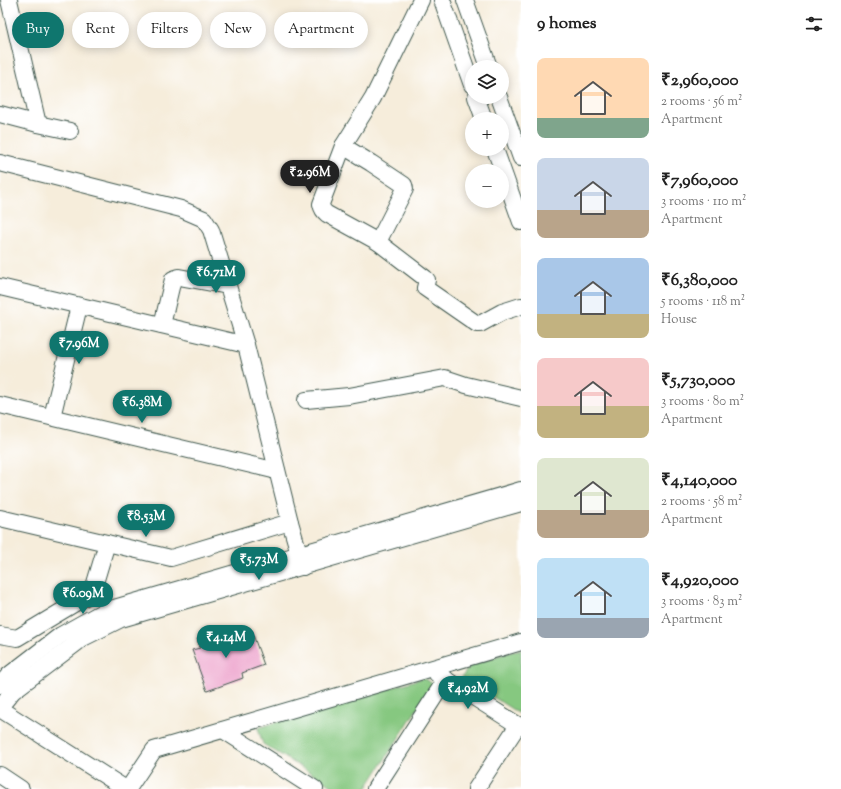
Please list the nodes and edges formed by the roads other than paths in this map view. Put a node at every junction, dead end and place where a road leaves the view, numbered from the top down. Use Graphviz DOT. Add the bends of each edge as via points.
graph roads {
  1 [pos="9,0"];
  2 [pos="421,0"];
  3 [pos="442,0"];
  4 [pos="465,0"];
  5 [pos="486,60"];
  6 [pos="465,65"];
  7 [pos="502,104"];
  8 [pos="0,114"];
  9 [pos="38,124"];
  10 [pos="70,131"];
  11 [pos="343,146"];
  12 [pos="497,156"];
  13 [pos="521,158"];
  14 [pos="0,163"];
  15 [pos="521,222"];
  16 [pos="378,242"];
  17 [pos="228,286"];
  18 [pos="0,287"];
  19 [pos="79,306"];
  20 [pos="521,306"];
  21 [pos="162,325"];
  22 [pos="246,345"];
  23 [pos="521,398"];
  24 [pos="306,400"];
  25 [pos="0,405"];
  26 [pos="52,417"];
  27 [pos="277,471"];
  28 [pos="521,490"];
  29 [pos="521,504"];
  30 [pos="0,518"];
  31 [pos="290,522"];
  32 [pos="107,543"];
  33 [pos="301,560"];
  34 [pos="0,635"];
  35 [pos="521,642"];
  36 [pos="429,669"];
  37 [pos="446,679"];
  38 [pos="0,685"];
  39 [pos="0,708"];
  40 [pos="519,726"];
  41 [pos="223,730"];
  42 [pos="0,775"];
  43 [pos="21,789"];
  44 [pos="127,789"];
  45 [pos="316,789"];
  46 [pos="375,789"];
  47 [pos="476,789"];
  1 -- 9 [label="street"];
  2 -- 11 [label="street" via="373,98"];
  3 -- 6 [label="street"];
  4 -- 5 [label="street"];
  7 -- 13 [label="street"];
  8 -- 9 [label="street"];
  9 -- 10 [label="street"];
  11 -- 16 [label="street" via="321,208"];
  11 -- 16 [label="street" via="405,187"];
  12 -- 15 [label="street"];
  14 -- 17 [label="street" via="181,209 204,219 211,230"];
  16 -- 20 [label="street" via="425,278 425,288 477,324"];
  17 -- 21 [label="street" via="180,277 173,279"];
  17 -- 22 [label="street"];
  18 -- 19 [label="street"];
  19 -- 21 [label="street"];
  19 -- 26 [label="street"];
  21 -- 22 [label="street"];
  22 -- 27 [label="street"];
  23 -- 24 [label="street" via="445,378 349,396"];
  25 -- 26 [label="street"];
  26 -- 27 [label="street"];
  27 -- 31 [label="street"];
  28 -- 33 [label="street"];
  29 -- 33 [label="street"];
  30 -- 32 [label="street"];
  31 -- 32 [label="street" via="171,558"];
  31 -- 33 [label="street"];
  32 -- 34 [label="street" via="92,593 17,638"];
  33 -- 38 [label="street" via="104,611 60,635"];
  33 -- 39 [label="street" via="121,620 83,638 13,691"];
  35 -- 36 [label="street"];
  36 -- 37 [label="street"];
  36 -- 41 [label="street"];
  37 -- 40 [label="street"];
  37 -- 46 [label="street"];
  39 -- 44 [label="street"];
  40 -- 47 [label="street"];
  41 -- 44 [label="street" via="154,750"];
  41 -- 45 [label="street"];
  42 -- 43 [label="street"];
}
